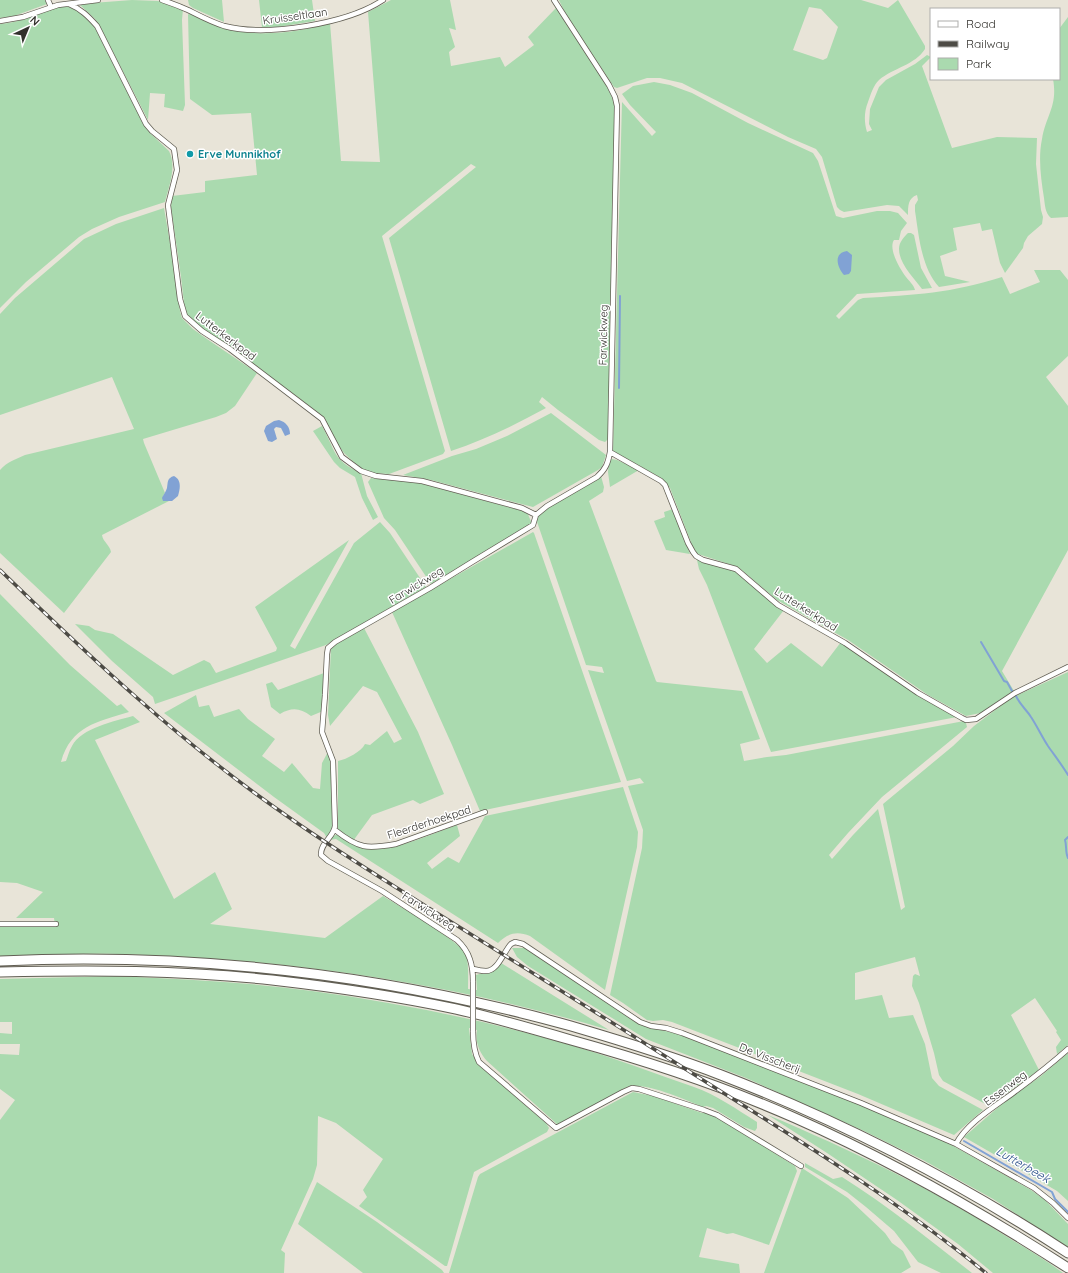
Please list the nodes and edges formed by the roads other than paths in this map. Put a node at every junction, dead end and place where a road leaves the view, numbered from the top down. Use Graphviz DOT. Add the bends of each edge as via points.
graph roads {
  1 [pos="48,0"];
  2 [pos="98,0"];
  3 [pos="162,0"];
  4 [pos="383,0"];
  5 [pos="554,0"];
  6 [pos="69,4"];
  7 [pos="51,7"];
  8 [pos="0,21"];
  9 [pos="610,452"];
  10 [pos="536,514"];
  11 [pos="1068,667"];
  12 [pos="485,812"];
  13 [pos="335,830"];
  14 [pos="0,924"];
  15 [pos="56,924"];
  16 [pos="0,961"];
  17 [pos="473,969"];
  18 [pos="0,972"];
  19 [pos="1068,1049"];
  20 [pos="956,1144"];
  21 [pos="801,1166"];
  22 [pos="1068,1218"];
  23 [pos="1068,1253"];
  24 [pos="1068,1268"];
  1 -- 7 [label="street"];
  2 -- 6 [label="street"];
  3 -- 4 [label="street, Kruisseltlaan" via="212,22 258,30 331,21 362,11"];
  5 -- 9 [label="street, Farwickweg" via="609,85 617,106"];
  6 -- 7 [label="street"];
  6 -- 10 [label="street, Lutterkerkpad" via="79,8 96,26 146,124 174,149 177,170 168,205 180,299 185,316 322,419 342,457 361,471 376,476 422,481"];
  7 -- 8 [label="street" via="23,17"];
  9 -- 10 [label="street, Farwickweg" via="602,473"];
  9 -- 11 [label="street, Lutterkerkpad" via="665,485 688,543 696,556 736,569 778,604 845,643 918,693 966,720 976,719 1015,693"];
  10 -- 13 [label="street, Farwickweg" via="533,525 328,648 322,732 334,769"];
  12 -- 13 [label="street, Fleerderhoekpad" via="396,844 382,846 362,846"];
  13 -- 17 [label="street, Farwickweg" via="321,849 322,857 382,891 452,936 464,948"];
  14 -- 15 [label="street"];
  16 -- 23 [label="highway" via="105,958 252,966 398,986 540,1018 672,1057 802,1108 919,1164"];
  17 -- 20 [label="street, De Visscherij" via="491,970 511,944 519,942 645,1024 682,1033 862,1103"];
  17 -- 21 [label="street, Farwickweg, bridge" via="473,1046 479,1062 556,1128 632,1088 717,1115"];
  18 -- 24 [label="highway" via="149,972 271,980 338,988 450,1008 537,1030 650,1063 796,1118 913,1175"];
  19 -- 20 [label="street, Essenweg" via="965,1131"];
  20 -- 22 [label="street, De Visscherij" via="1034,1188"];
}
